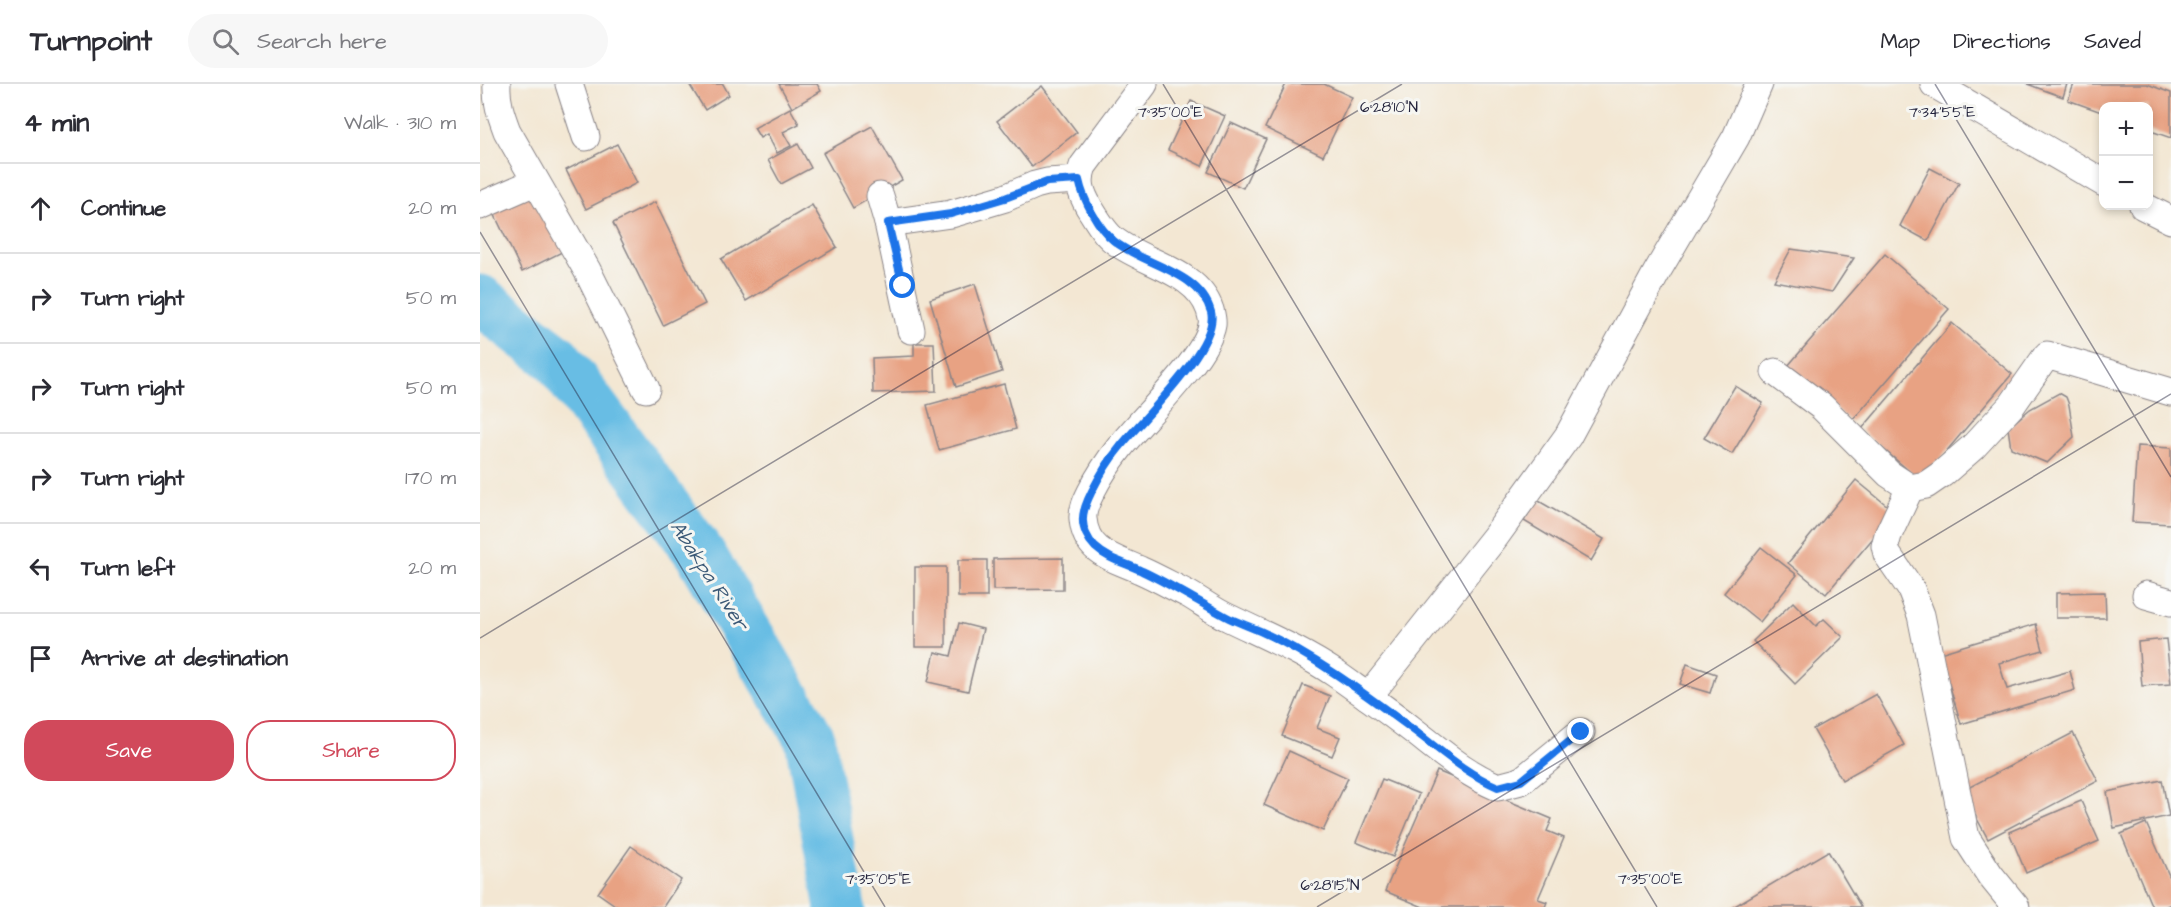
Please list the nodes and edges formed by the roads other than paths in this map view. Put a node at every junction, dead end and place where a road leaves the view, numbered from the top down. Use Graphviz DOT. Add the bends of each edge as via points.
graph roads {
  1 [pos="497,84"];
  2 [pos="569,84"];
  3 [pos="1759,84"];
  4 [pos="1934,84"];
  5 [pos="1139,86"];
  6 [pos="586,137"];
  7 [pos="1079,180"];
  8 [pos="2099,181"];
  9 [pos="535,182"];
  10 [pos="880,196"];
  11 [pos="480,206"];
  12 [pos="2152,210"];
  13 [pos="2171,220"];
  14 [pos="888,223"];
  15 [pos="911,330"];
  16 [pos="1775,372"];
  17 [pos="646,389"];
  18 [pos="2171,392"];
  19 [pos="1910,488"];
  20 [pos="1368,697"];
  21 [pos="1581,732"];
  22 [pos="2016,907"];
  1 -- 9 [label="street" via="498,107 507,131"];
  2 -- 6 [label="street"];
  3 -- 20 [label="street" via="1736,137 1568,436 1495,537"];
  4 -- 8 [label="street"];
  5 -- 7 [label="street" via="1083,166"];
  7 -- 14 [label="street" via="1047,182 951,214"];
  7 -- 20 [label="street" via="1095,216 1113,240 1195,287 1205,298 1212,325 1190,365 1119,447 1099,477 1082,517 1086,533 1095,547 1110,558 1139,569 1227,618 1312,658"];
  9 -- 11 [label="street"];
  9 -- 17 [label="street" via="587,270"];
  10 -- 14 [label="street"];
  12 -- 13 [label="street"];
  14 -- 15 [label="street"];
  16 -- 19 [label="street" via="1822,407 1889,474"];
  18 -- 19 [label="street" via="2047,355 2012,405 1973,447 1926,485"];
  19 -- 22 [label="street" via="1888,535 1887,554 1911,589 1921,615 1966,838"];
  20 -- 21 [label="street" via="1460,768 1498,787 1521,781"];
}
